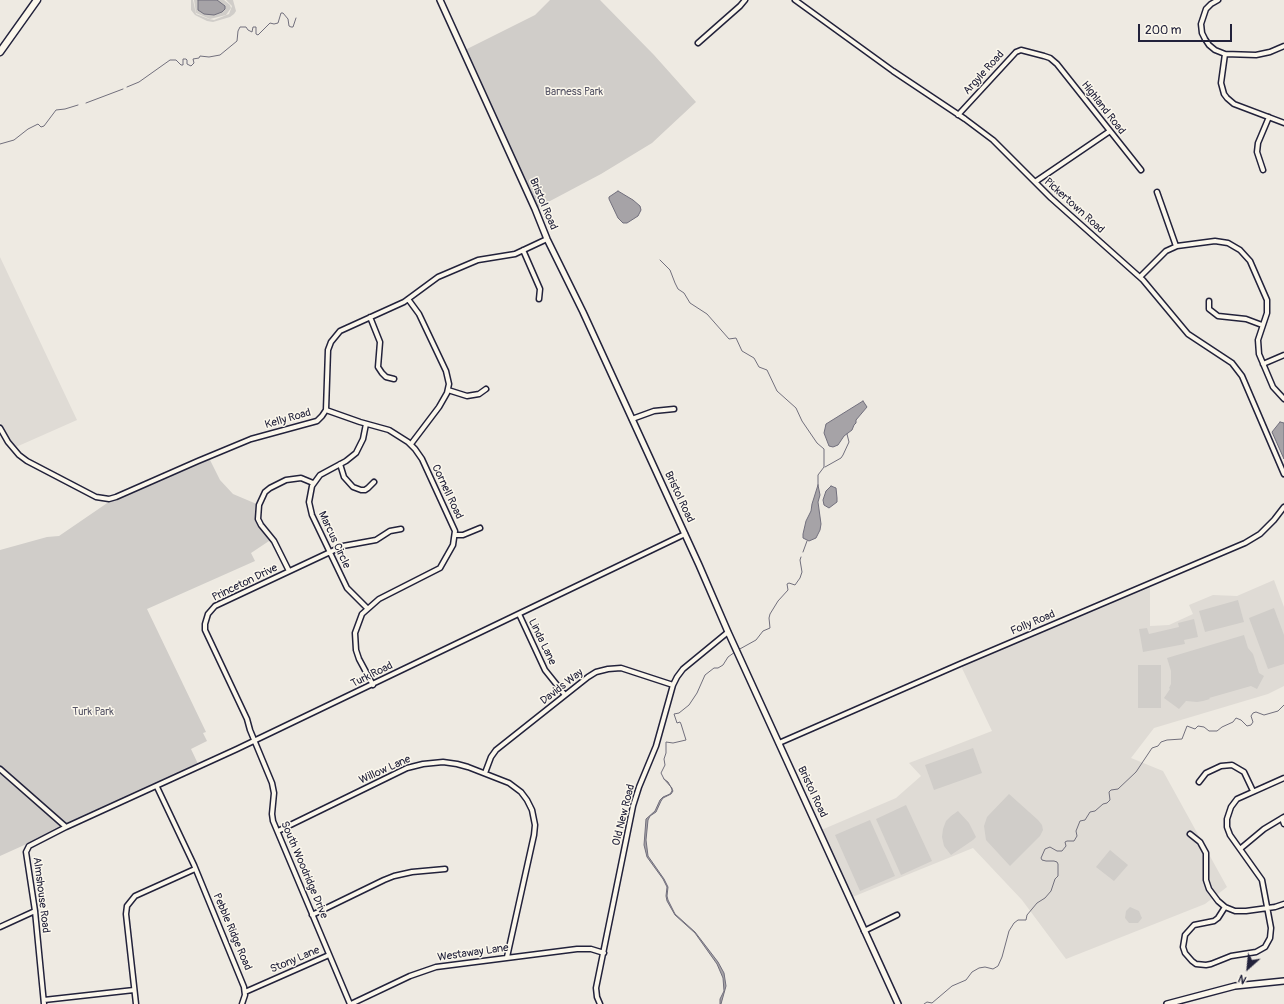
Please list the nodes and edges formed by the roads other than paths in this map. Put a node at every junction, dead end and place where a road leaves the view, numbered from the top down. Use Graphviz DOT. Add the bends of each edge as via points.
graph roads {
  1 [pos="37,0"];
  2 [pos="440,0"];
  3 [pos="745,0"];
  4 [pos="795,0"];
  5 [pos="1218,0"];
  6 [pos="698,43"];
  7 [pos="1284,46"];
  8 [pos="0,52"];
  9 [pos="1225,54"];
  10 [pos="1049,58"];
  11 [pos="958,115"];
  12 [pos="1269,117"];
  13 [pos="1284,123"];
  14 [pos="1110,131"];
  15 [pos="1141,170"];
  16 [pos="1263,170"];
  17 [pos="1035,182"];
  18 [pos="1157,192"];
  19 [pos="547,240"];
  20 [pos="1176,246"];
  21 [pos="523,250"];
  22 [pos="1140,277"];
  23 [pos="408,299"];
  24 [pos="539,299"];
  25 [pos="1209,301"];
  26 [pos="370,317"];
  27 [pos="1262,325"];
  28 [pos="1284,355"];
  29 [pos="1263,364"];
  30 [pos="394,379"];
  31 [pos="486,389"];
  32 [pos="448,390"];
  33 [pos="1284,398"];
  34 [pos="674,409"];
  35 [pos="326,410"];
  36 [pos="632,419"];
  37 [pos="366,424"];
  38 [pos="0,428"];
  39 [pos="410,444"];
  40 [pos="340,464"];
  41 [pos="1284,474"];
  42 [pos="374,482"];
  43 [pos="313,484"];
  44 [pos="1284,507"];
  45 [pos="480,528"];
  46 [pos="401,529"];
  47 [pos="684,534"];
  48 [pos="455,535"];
  49 [pos="330,552"];
  50 [pos="289,571"];
  51 [pos="367,608"];
  52 [pos="519,614"];
  53 [pos="728,632"];
  54 [pos="372,685"];
  55 [pos="673,685"];
  56 [pos="565,696"];
  57 [pos="255,741"];
  58 [pos="779,742"];
  59 [pos="0,769"];
  60 [pos="485,773"];
  61 [pos="1284,778"];
  62 [pos="1199,782"];
  63 [pos="157,787"];
  64 [pos="1253,791"];
  65 [pos="1283,817"];
  66 [pos="1284,824"];
  67 [pos="66,828"];
  68 [pos="278,831"];
  69 [pos="1190,834"];
  70 [pos="1240,849"];
  71 [pos="195,869"];
  72 [pos="445,869"];
  73 [pos="1284,904"];
  74 [pos="1225,907"];
  75 [pos="1267,908"];
  76 [pos="35,911"];
  77 [pos="312,915"];
  78 [pos="897,915"];
  79 [pos="0,927"];
  80 [pos="864,931"];
  81 [pos="604,953"];
  82 [pos="329,956"];
  83 [pos="507,958"];
  84 [pos="1284,981"];
  85 [pos="134,990"];
  86 [pos="246,992"];
  87 [pos="44,1002"];
  88 [pos="136,1004"];
  89 [pos="242,1004"];
  90 [pos="350,1004"];
  91 [pos="600,1004"];
  92 [pos="898,1004"];
  93 [pos="1168,1004"];
  1 -- 8 [label="highway"];
  2 -- 19 [label="main road, Bristol Road"];
  3 -- 6 [label="street"];
  4 -- 11 [label="street, Pickertown Road"];
  5 -- 9 [label="street" via="1206,10 1201,29 1209,45"];
  7 -- 9 [label="street" via="1260,55"];
  9 -- 12 [label="street" via="1221,83 1224,94 1234,104"];
  10 -- 11 [label="street, Argyle Road" via="1021,50 1016,52"];
  10 -- 14 [label="street, Highland Road" via="1057,64"];
  11 -- 17 [label="street, Pickertown Road" via="993,140"];
  12 -- 13 [label="street"];
  12 -- 16 [label="street" via="1258,143 1257,152"];
  14 -- 15 [label="street, Highland Road"];
  14 -- 17 [label="street"];
  17 -- 22 [label="street, Pickertown Road"];
  18 -- 20 [label="street"];
  19 -- 21 [label="street, Kelly Road"];
  19 -- 36 [label="main road, Bristol Road"];
  20 -- 22 [label="street" via="1166,251"];
  20 -- 27 [label="street" via="1215,241 1231,245 1244,254 1250,261 1266,300 1267,309"];
  21 -- 23 [label="street, Kelly Road" via="511,255 478,260 458,268 432,281"];
  21 -- 24 [label="street" via="540,289"];
  22 -- 41 [label="street, Pickertown Road" via="1188,334 1236,367"];
  23 -- 26 [label="street, Kelly Road"];
  23 -- 32 [label="street" via="419,314 446,371"];
  25 -- 27 [label="street" via="1209,309 1218,316 1246,319"];
  26 -- 30 [label="street" via="380,342 378,366 382,374"];
  26 -- 35 [label="street, Kelly Road" via="343,329 331,342 328,354"];
  27 -- 29 [label="street" via="1257,347"];
  28 -- 29 [label="street"];
  29 -- 33 [label="street" via="1273,387"];
  31 -- 32 [label="street" via="479,394 467,396"];
  32 -- 39 [label="street" via="439,407"];
  34 -- 36 [label="street" via="654,411"];
  35 -- 37 [label="street, Cornell Road"];
  35 -- 38 [label="street, Kelly Road" via="317,421 251,439 109,499 92,495 23,459"];
  36 -- 47 [label="main road, Bristol Road"];
  37 -- 39 [label="street, Cornell Road" via="389,430"];
  37 -- 40 [label="street" via="364,436 356,453"];
  39 -- 48 [label="street, Cornell Road" via="422,459"];
  40 -- 42 [label="street" via="347,481 356,489 368,488"];
  40 -- 43 [label="street" via="320,475"];
  43 -- 49 [label="street, Marcus Circle" via="310,509"];
  43 -- 50 [label="street" via="300,478 286,480 268,490 259,505 258,519 274,541"];
  44 -- 58 [label="street, Folly Road" via="1260,534 1245,543"];
  45 -- 48 [label="street" via="463,535"];
  46 -- 49 [label="street, Princeton Drive" via="390,531 379,539 349,544"];
  47 -- 52 [label="street, Turk Road"];
  47 -- 53 [label="main road, Bristol Road"];
  48 -- 51 [label="street, Cornell Road" via="453,545 440,568 385,595"];
  49 -- 50 [label="street, Princeton Drive"];
  49 -- 51 [label="street, Marcus Circle" via="347,588"];
  50 -- 57 [label="street, Princeton Drive" via="215,606 208,614 205,624"];
  51 -- 54 [label="street, Cornell Road" via="360,618 355,639 357,654"];
  52 -- 54 [label="street, Turk Road"];
  52 -- 56 [label="street, Linda Lane" via="545,670"];
  53 -- 55 [label="street, Old New Road" via="683,669"];
  53 -- 58 [label="main road, Bristol Road"];
  54 -- 57 [label="street, Turk Road"];
  55 -- 56 [label="street, Davids Way" via="628,670 608,669 588,677"];
  55 -- 81 [label="street, Old New Road" via="656,746 633,805"];
  56 -- 60 [label="street, Davids Way" via="496,750"];
  57 -- 63 [label="street, Turk Road"];
  57 -- 68 [label="street, South Woodridge Drive" via="274,790 272,814"];
  58 -- 80 [label="main road, Bristol Road"];
  59 -- 67 [label="street"];
  60 -- 68 [label="street, Willow Lane" via="449,762 414,766"];
  60 -- 83 [label="street, Willow Lane" via="509,783 521,792 531,806 535,822"];
  61 -- 64 [label="street"];
  62 -- 64 [label="street" via="1206,773 1221,766 1232,765 1246,774"];
  63 -- 67 [label="street, Turk Road"];
  63 -- 71 [label="street, Pebble Ridge Road"];
  64 -- 70 [label="street" via="1236,800 1228,815 1228,831"];
  65 -- 66 [label="street"];
  65 -- 70 [label="street"];
  67 -- 76 [label="street, Almshouse Road" via="29,846 26,852"];
  68 -- 77 [label="street, South Woodridge Drive"];
  69 -- 74 [label="street" via="1200,842 1206,853 1206,880 1209,888"];
  70 -- 75 [label="street" via="1262,880"];
  71 -- 85 [label="street" via="135,896 129,902 126,914"];
  71 -- 86 [label="street, Pebble Ridge Road"];
  72 -- 77 [label="street" via="394,876"];
  73 -- 75 [label="street"];
  74 -- 75 [label="street" via="1240,912"];
  74 -- 75 [label="street" via="1214,921 1194,926 1185,935 1185,953 1196,964 1211,964 1231,956 1256,952 1265,947 1271,934"];
  76 -- 79 [label="street"];
  76 -- 87 [label="street, Almshouse Road"];
  77 -- 82 [label="street, South Woodridge Drive"];
  78 -- 80 [label="street"];
  80 -- 92 [label="main road, Bristol Road"];
  81 -- 83 [label="street, Westaway Lane" via="591,949 577,949"];
  81 -- 91 [label="street, Old New Road" via="596,988"];
  82 -- 86 [label="street, Stony Lane"];
  82 -- 90 [label="street, South Woodridge Drive"];
  83 -- 90 [label="street, Westaway Lane" via="427,970"];
  84 -- 93 [label="main road" via="1235,986"];
  85 -- 87 [label="street"];
  85 -- 88 [label="street"];
  86 -- 89 [label="street"];
}
